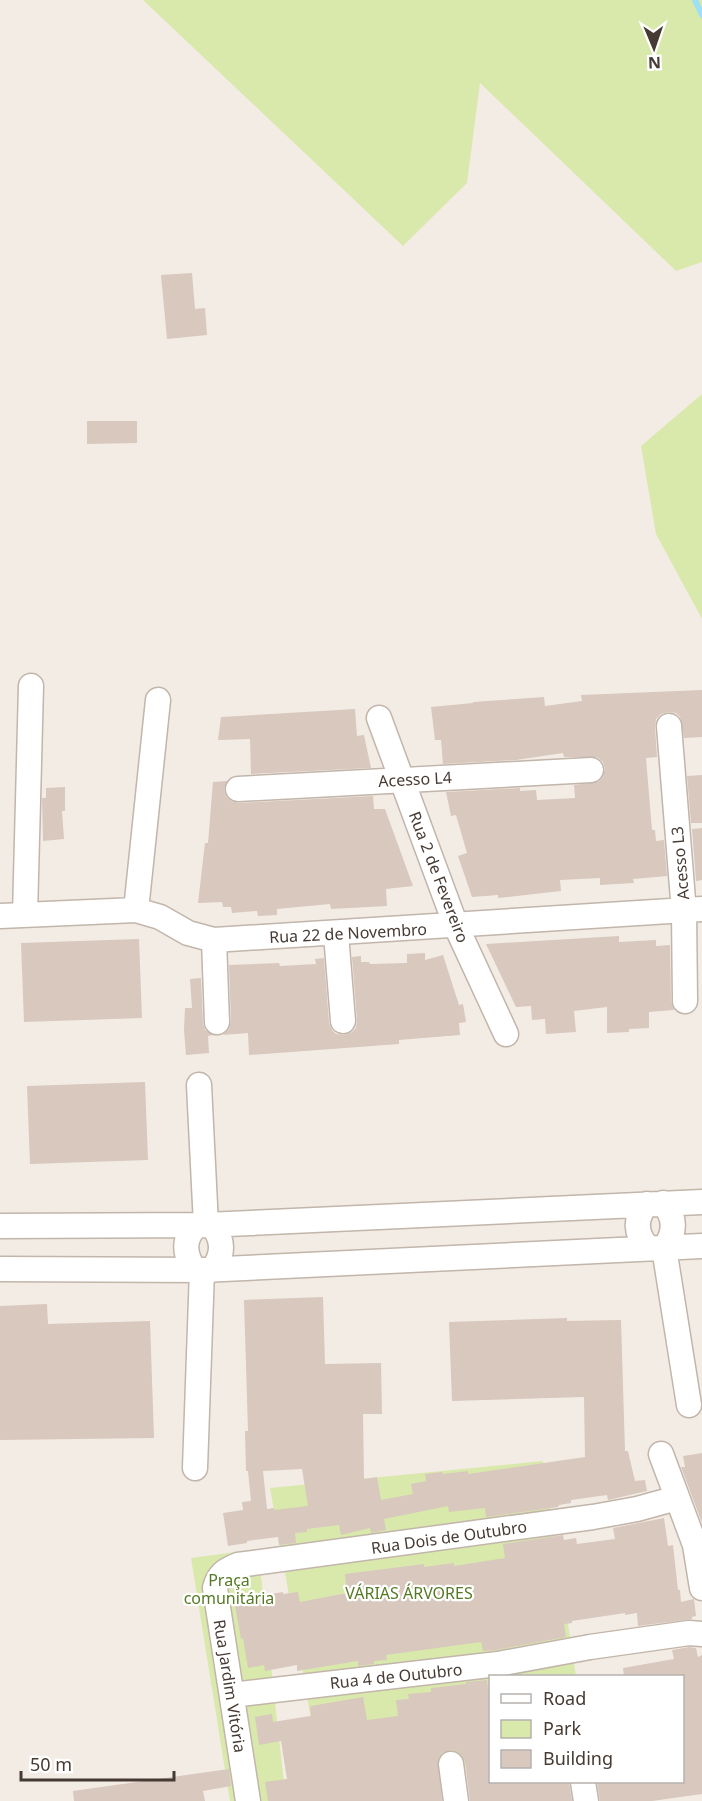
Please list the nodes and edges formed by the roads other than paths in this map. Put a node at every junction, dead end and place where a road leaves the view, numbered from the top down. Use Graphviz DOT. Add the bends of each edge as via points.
graph roads {
  1 [pos="31,686"];
  2 [pos="158,700"];
  3 [pos="379,718"];
  4 [pos="669,726"];
  5 [pos="591,770"];
  6 [pos="403,780"];
  7 [pos="238,789"];
  8 [pos="136,910"];
  9 [pos="693,911"];
  10 [pos="25,915"];
  11 [pos="0,916"];
  12 [pos="456,926"];
  13 [pos="336,934"];
  14 [pos="214,940"];
  15 [pos="685,1001"];
  16 [pos="343,1021"];
  17 [pos="216,1022"];
  18 [pos="506,1034"];
  19 [pos="199,1085"];
  20 [pos="702,1202"];
  21 [pos="655,1204"];
  22 [pos="205,1225"];
  23 [pos="0,1226"];
  24 [pos="702,1246"];
  25 [pos="656,1248"];
  26 [pos="0,1269"];
  27 [pos="203,1270"];
  28 [pos="689,1405"];
  29 [pos="661,1454"];
  30 [pos="195,1468"];
  31 [pos="677,1498"];
  32 [pos="695,1526"];
  33 [pos="221,1574"];
  34 [pos="702,1588"];
  35 [pos="702,1634"];
  36 [pos="232,1695"];
  37 [pos="451,1764"];
  38 [pos="583,1783"];
  39 [pos="248,1801"];
  40 [pos="456,1801"];
  41 [pos="586,1801"];
  1 -- 10 [label="street"];
  2 -- 8 [label="street"];
  3 -- 6 [label="street, Rua 2 de Fevereiro"];
  4 -- 9 [label="street, Acesso L3"];
  5 -- 6 [label="street, Acesso L4"];
  6 -- 7 [label="street, Acesso L4"];
  6 -- 12 [label="street, Rua 2 de Fevereiro"];
  8 -- 10 [label="street, Rua 22 de Novembro"];
  8 -- 14 [label="street, Rua 22 de Novembro"];
  9 -- 12 [label="street, Rua 22 de Novembro"];
  9 -- 15 [label="street, Acesso L3"];
  10 -- 11 [label="street, Rua 22 de Novembro"];
  12 -- 13 [label="street, Rua 22 de Novembro"];
  12 -- 18 [label="street, Rua 2 de Fevereiro"];
  13 -- 14 [label="street, Rua 22 de Novembro"];
  13 -- 16 [label="street"];
  14 -- 17 [label="street"];
  19 -- 22 [label="street"];
  20 -- 21 [label="street"];
  21 -- 22 [label="street"];
  21 -- 25 [label="street" via="638,1218 637,1227 639,1235"];
  21 -- 25 [label="street" via="672,1217 674,1225 670,1241"];
  22 -- 23 [label="street"];
  22 -- 27 [label="street" via="221,1239 222,1248 221,1256"];
  22 -- 27 [label="street" via="191,1231 186,1247 186,1255"];
  24 -- 25 [label="street"];
  25 -- 27 [label="street"];
  25 -- 28 [label="street"];
  26 -- 27 [label="street"];
  27 -- 30 [label="street"];
  29 -- 31 [label="street"];
  31 -- 32 [label="street"];
  31 -- 33 [label="street, Rua Dois de Outubro" via="593,1517 238,1565"];
  32 -- 34 [label="street"];
  33 -- 36 [label="street, Rua Jardim Vitória" via="214,1588"];
  35 -- 36 [label="street, Rua 4 de Outubro" via="591,1647 498,1664"];
  36 -- 39 [label="street, Rua Jardim Vitória"];
  37 -- 40 [label="street"];
  38 -- 41 [label="street"];
}
